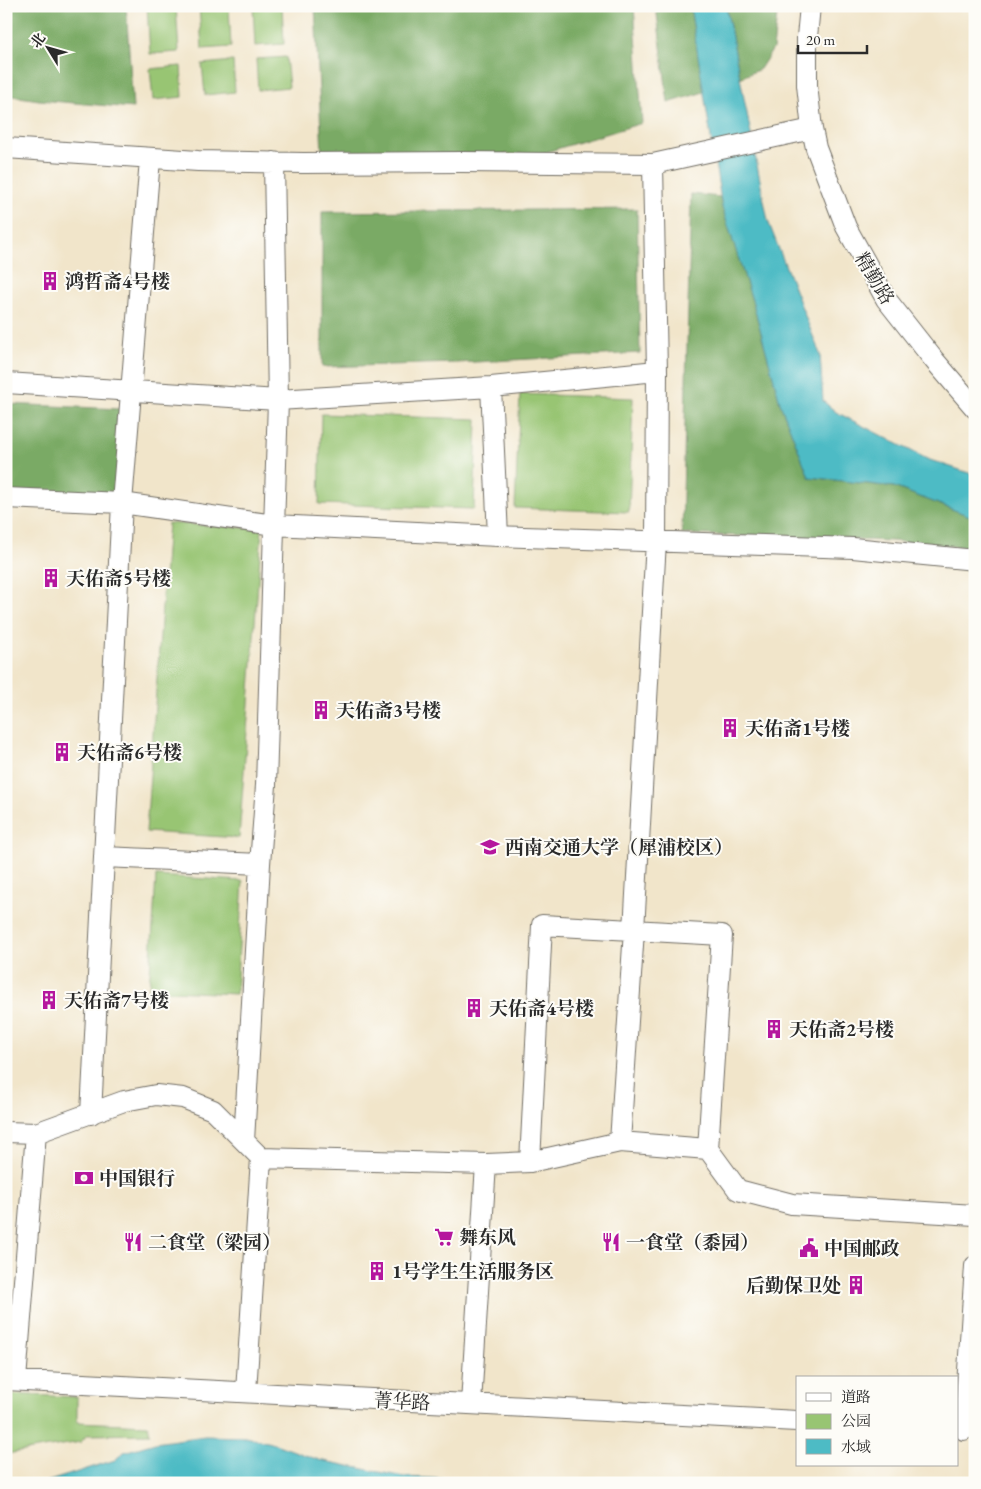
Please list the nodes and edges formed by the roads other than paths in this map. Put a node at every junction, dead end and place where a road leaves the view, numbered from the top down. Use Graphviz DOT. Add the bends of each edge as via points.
graph roads {
  1 [pos="810,6"];
  2 [pos="812,128"];
  3 [pos="6,148"];
  4 [pos="150,159"];
  5 [pos="274,162"];
  6 [pos="653,164"];
  7 [pos="657,371"];
  8 [pos="6,383"];
  9 [pos="491,387"];
  10 [pos="130,391"];
  11 [pos="278,400"];
  12 [pos="975,408"];
  13 [pos="6,498"];
  14 [pos="122,503"];
  15 [pos="274,525"];
  16 [pos="498,536"];
  17 [pos="656,541"];
  18 [pos="975,560"];
  19 [pos="104,857"];
  20 [pos="260,864"];
  21 [pos="634,930"];
  22 [pos="91,1114"];
  23 [pos="6,1132"];
  24 [pos="36,1134"];
  25 [pos="244,1141"];
  26 [pos="620,1142"];
  27 [pos="708,1149"];
  28 [pos="261,1158"];
  29 [pos="530,1162"];
  30 [pos="486,1164"];
  31 [pos="975,1214"];
  32 [pos="975,1266"];
  33 [pos="11,1380"];
  34 [pos="246,1392"];
  35 [pos="471,1404"];
  36 [pos="796,1422"];
  37 [pos="966,1430"];
  1 -- 2 [label="street, 精勤路" via="807,85"];
  2 -- 6 [label="street"];
  2 -- 12 [label="street, 精勤路" via="816,148 846,228 876,283"];
  3 -- 4 [label="street"];
  4 -- 5 [label="street"];
  4 -- 10 [label="street"];
  5 -- 6 [label="street"];
  5 -- 11 [label="street"];
  6 -- 7 [label="street"];
  7 -- 9 [label="street"];
  7 -- 17 [label="street"];
  8 -- 10 [label="street"];
  9 -- 11 [label="street"];
  9 -- 16 [label="street"];
  10 -- 11 [label="street"];
  10 -- 14 [label="street"];
  11 -- 15 [label="street"];
  13 -- 14 [label="street"];
  14 -- 15 [label="street"];
  14 -- 19 [label="street"];
  15 -- 16 [label="street"];
  15 -- 20 [label="street" via="266,785"];
  16 -- 17 [label="street"];
  17 -- 18 [label="street" via="853,548"];
  17 -- 21 [label="street"];
  19 -- 20 [label="street"];
  19 -- 22 [label="street"];
  20 -- 25 [label="street"];
  21 -- 26 [label="street"];
  21 -- 27 [label="street" via="722,935"];
  21 -- 29 [label="street" via="542,925"];
  22 -- 24 [label="street"];
  22 -- 25 [label="street" via="132,1099 156,1095 183,1098 212,1110"];
  23 -- 24 [label="street"];
  24 -- 33 [label="street"];
  25 -- 28 [label="street"];
  26 -- 27 [label="street"];
  26 -- 29 [label="street"];
  27 -- 31 [label="street" via="738,1190 792,1204"];
  28 -- 30 [label="street"];
  28 -- 34 [label="street"];
  29 -- 30 [label="street"];
  30 -- 35 [label="street"];
  32 -- 37 [label="street"];
  33 -- 34 [label="street, 菁华路"];
  34 -- 35 [label="street, 菁华路"];
  35 -- 36 [label="street, 菁华路"];
}
